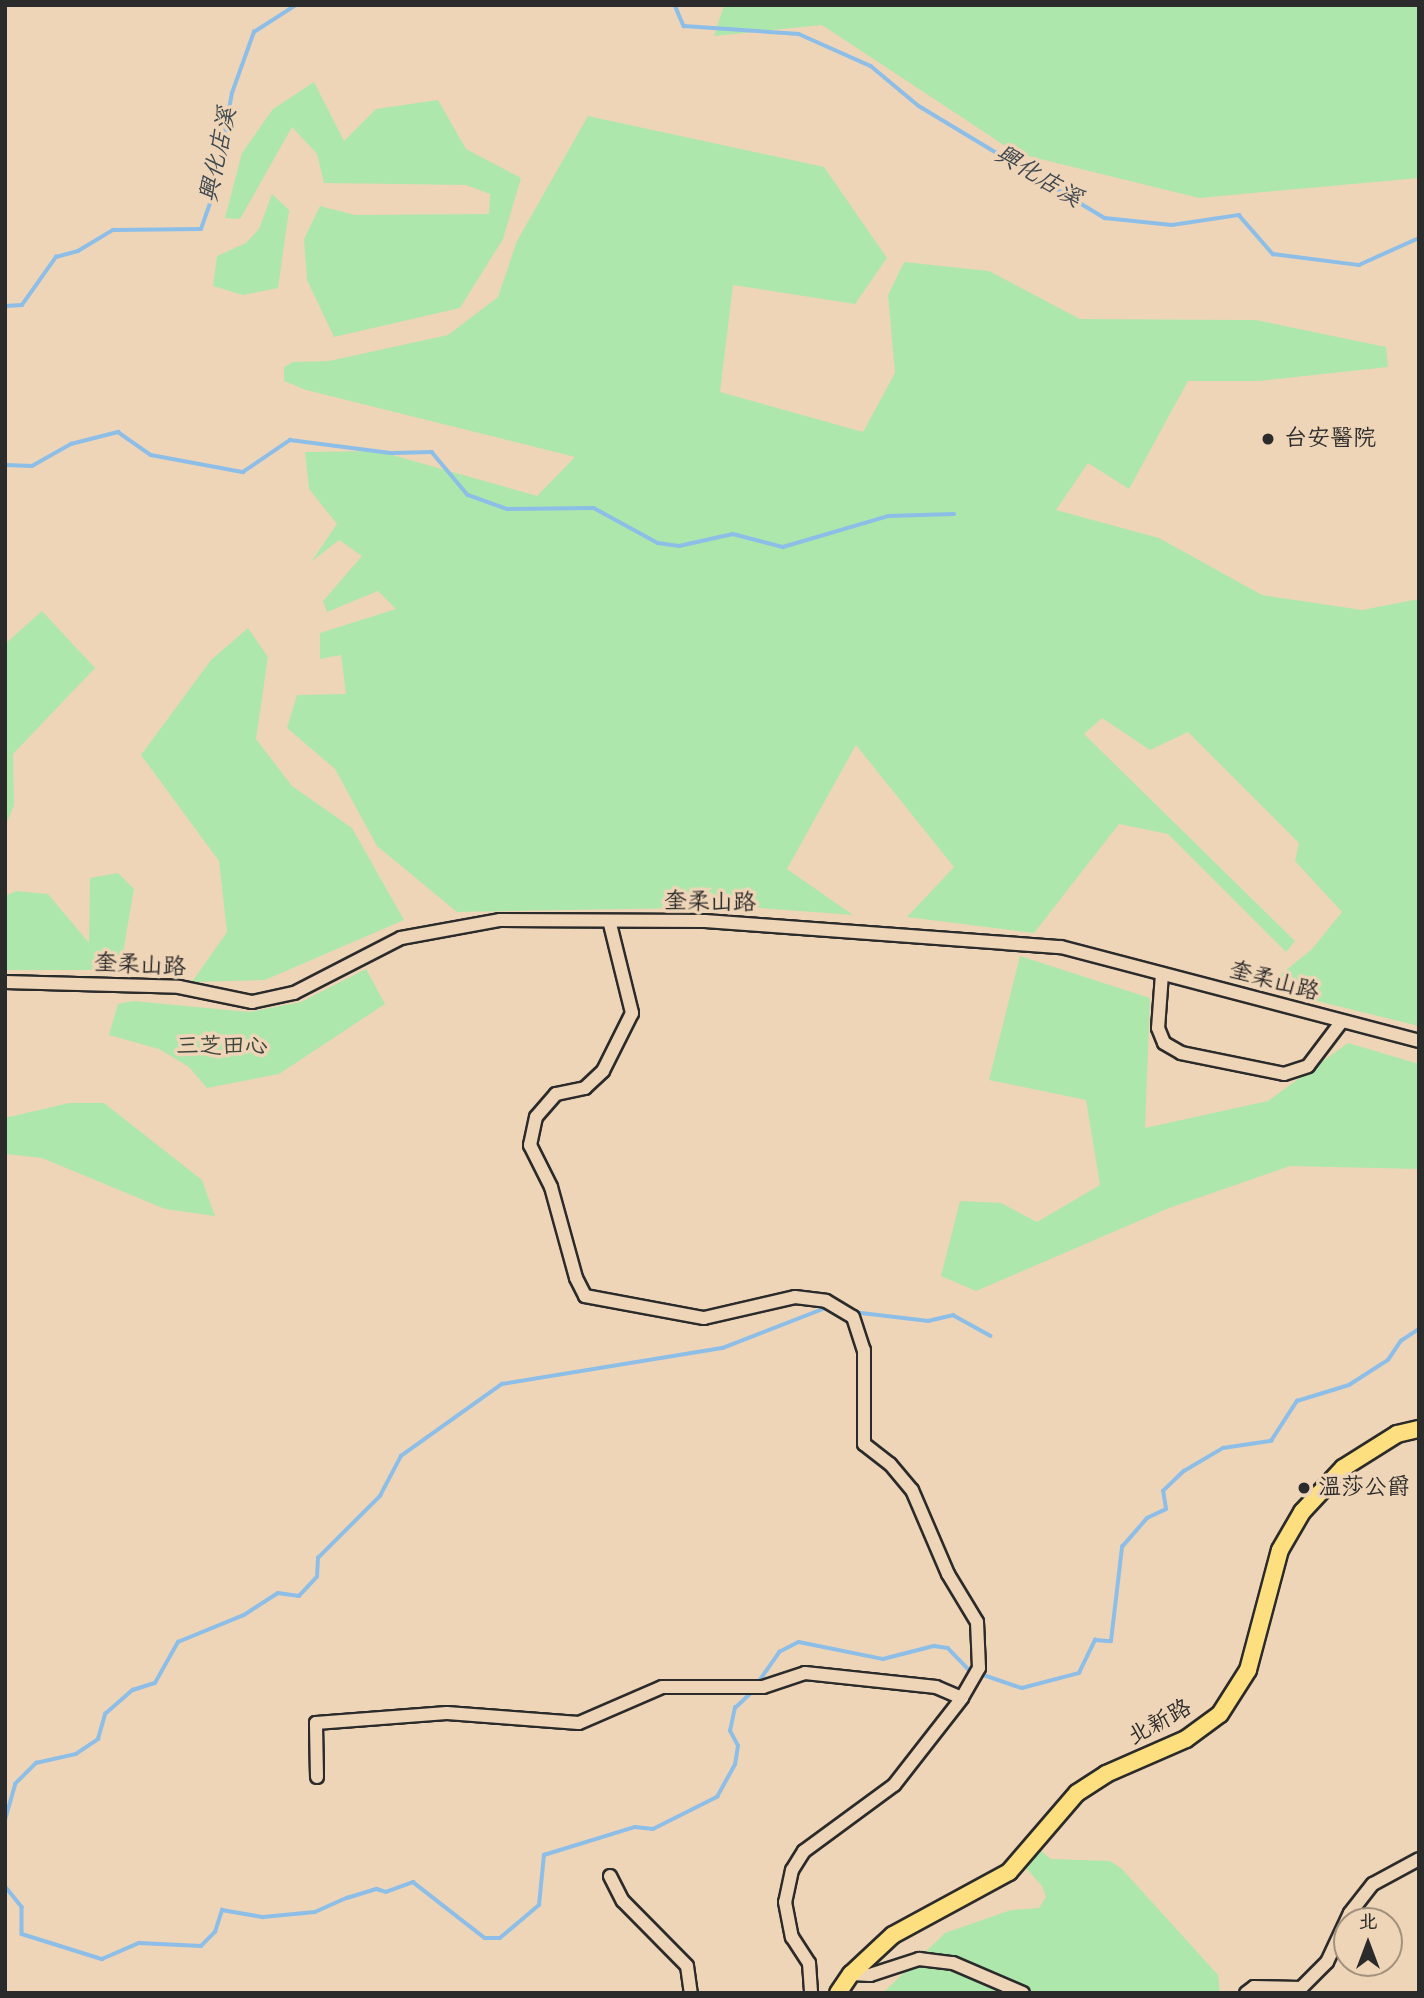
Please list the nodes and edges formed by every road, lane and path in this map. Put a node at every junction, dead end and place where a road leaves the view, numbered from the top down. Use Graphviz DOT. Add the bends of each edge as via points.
graph roads {
  1 [pos="611,924"];
  2 [pos="1162,974"];
  3 [pos="5,982"];
  4 [pos="1342,1021"];
  5 [pos="1419,1041"];
  6 [pos="1419,1429"];
  7 [pos="962,1698"];
  8 [pos="317,1777"];
  9 [pos="1419,1859"];
  10 [pos="610,1876"];
  11 [pos="851,1974"];
  12 [pos="691,1993"];
  13 [pos="811,1993"];
  14 [pos="838,1993"];
  15 [pos="1023,1993"];
  16 [pos="1247,1993"];
  1 -- 2 [label="street, 奎柔山路" via="705,921 1061,947"];
  1 -- 3 [label="street, 奎柔山路" via="500,920 401,938 294,993 252,1002 179,987"];
  1 -- 7 [label="street" via="632,1013 603,1071 585,1088 556,1094 536,1117 530,1145 551,1186 576,1278 585,1296 704,1318 795,1297 826,1301 853,1317 864,1350 864,1444 890,1464 912,1490 948,1574 977,1622 979,1668"];
  2 -- 4 [label="street, 奎柔山路"];
  2 -- 4 [label="street" via="1158,1028 1164,1043 1181,1053 1284,1074 1308,1066"];
  4 -- 5 [label="street, 奎柔山路"];
  6 -- 11 [label="main road, 北新路" via="1397,1434 1343,1468 1301,1512 1280,1550 1248,1670 1220,1714 1150,1759 1106,1774 1077,1793 1009,1872 893,1935"];
  7 -- 8 [label="street" via="936,1687 805,1673 763,1687 663,1687 579,1723 447,1713 316,1723"];
  7 -- 13 [label="street" via="894,1785 803,1851 792,1870 785,1902 792,1937 809,1963"];
  9 -- 16 [label="street" via="1373,1884 1350,1913 1327,1962 1301,1988 1254,1987"];
  10 -- 12 [label="street" via="623,1901 687,1966"];
  11 -- 14 [label="main road, 北新路"];
  11 -- 15 [label="street" via="870,1975 897,1964 953,1963"];
}
